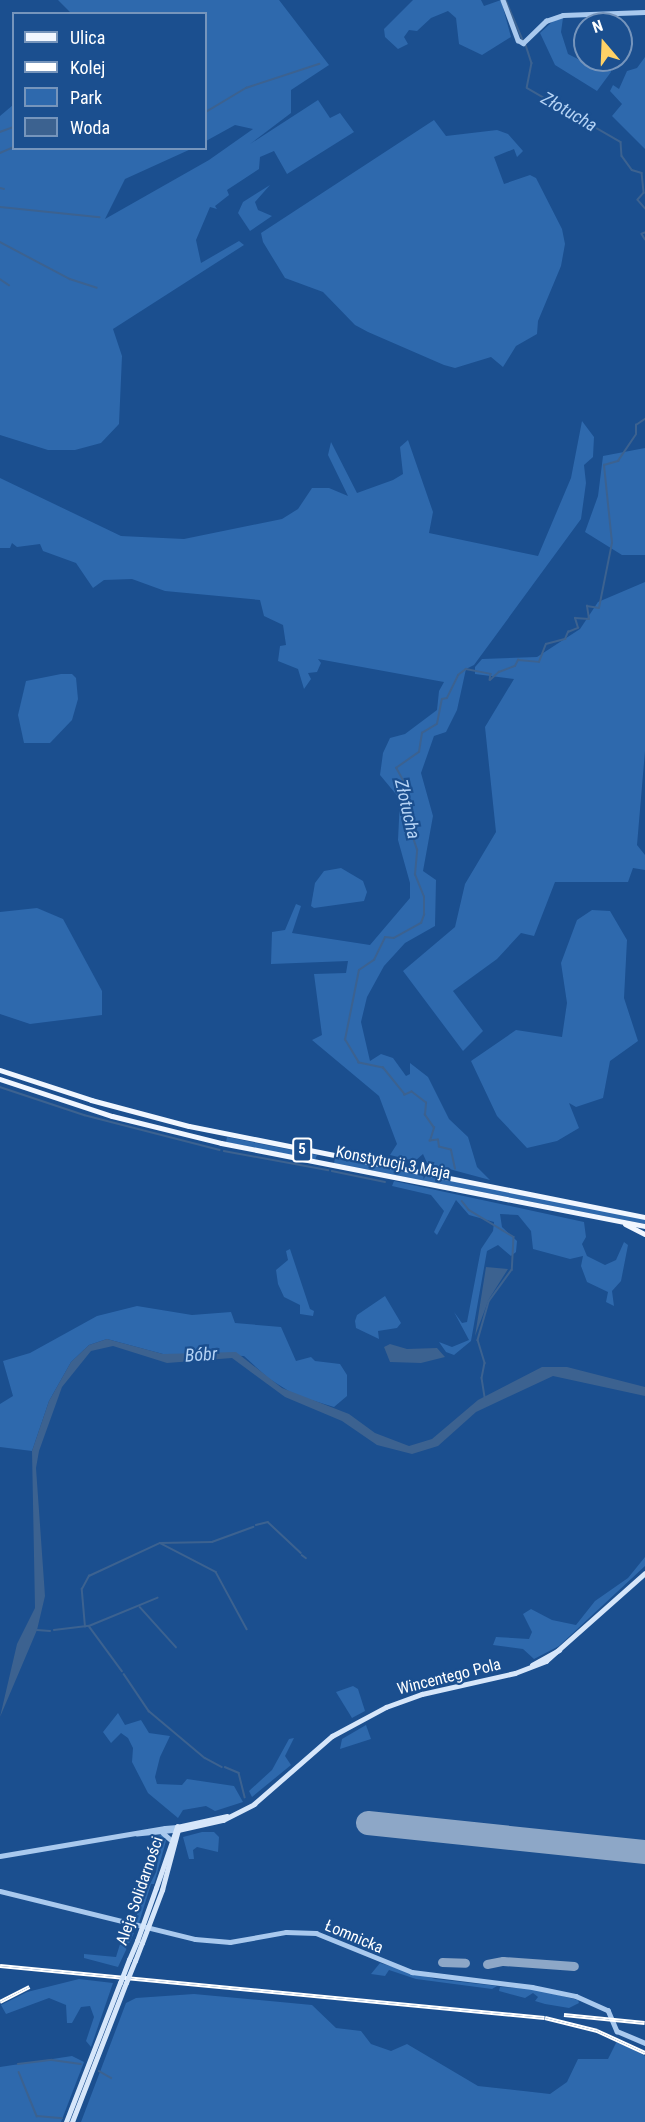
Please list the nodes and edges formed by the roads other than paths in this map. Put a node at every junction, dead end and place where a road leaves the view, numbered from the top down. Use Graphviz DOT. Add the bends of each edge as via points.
graph roads {
  1 [pos="503,0"];
  2 [pos="645,12"];
  3 [pos="0,1070"];
  4 [pos="0,1079"];
  5 [pos="645,1217"];
  6 [pos="618,1221"];
  7 [pos="645,1226"];
  8 [pos="645,1234"];
  9 [pos="645,1573"];
  10 [pos="176,1829"];
  11 [pos="163,1833"];
  12 [pos="137,1834"];
  13 [pos="170,1839"];
  14 [pos="0,1856"];
  15 [pos="159,1889"];
  16 [pos="0,1891"];
  17 [pos="123,1983"];
  18 [pos="645,2043"];
  19 [pos="66,2122"];
  20 [pos="72,2122"];
  1 -- 2 [label="street" via="518,40 525,43 546,21 563,15"];
  3 -- 5 [label="main road, 5" via="83,1098 189,1126"];
  4 -- 6 [label="main road, Konstytucji 3 Maja / 5" via="112,1116 211,1141"];
  6 -- 7 [label="main road, Konstytucji 3 Maja / 5"];
  6 -- 8 [label="main road"];
  9 -- 10 [label="main road, Wincentego Pola" via="562,1648 528,1668 422,1694 357,1721 324,1742 270,1793 231,1815"];
  10 -- 11 [label="street, Wincentego Pola"];
  10 -- 12 [label="street, Wincentego Pola"];
  10 -- 13 [label="main road, Aleja Solidarności"];
  10 -- 15 [label="main road, Aleja Solidarności"];
  11 -- 12 [label="street, Wincentego Pola"];
  11 -- 13 [label="street"];
  12 -- 14 [label="street, Wincentego Pola"];
  13 -- 15 [label="main road, Aleja Solidarności"];
  15 -- 17 [label="main road, Aleja Solidarności, bridge"];
  16 -- 18 [label="street, Łomnicka" via="195,1939 230,1942 286,1932 316,1933 412,1972 539,1988 584,1999 610,2011 619,2032"];
  17 -- 19 [label="main road, Aleja Solidarności"];
  17 -- 20 [label="main road, Aleja Solidarności"];
}
